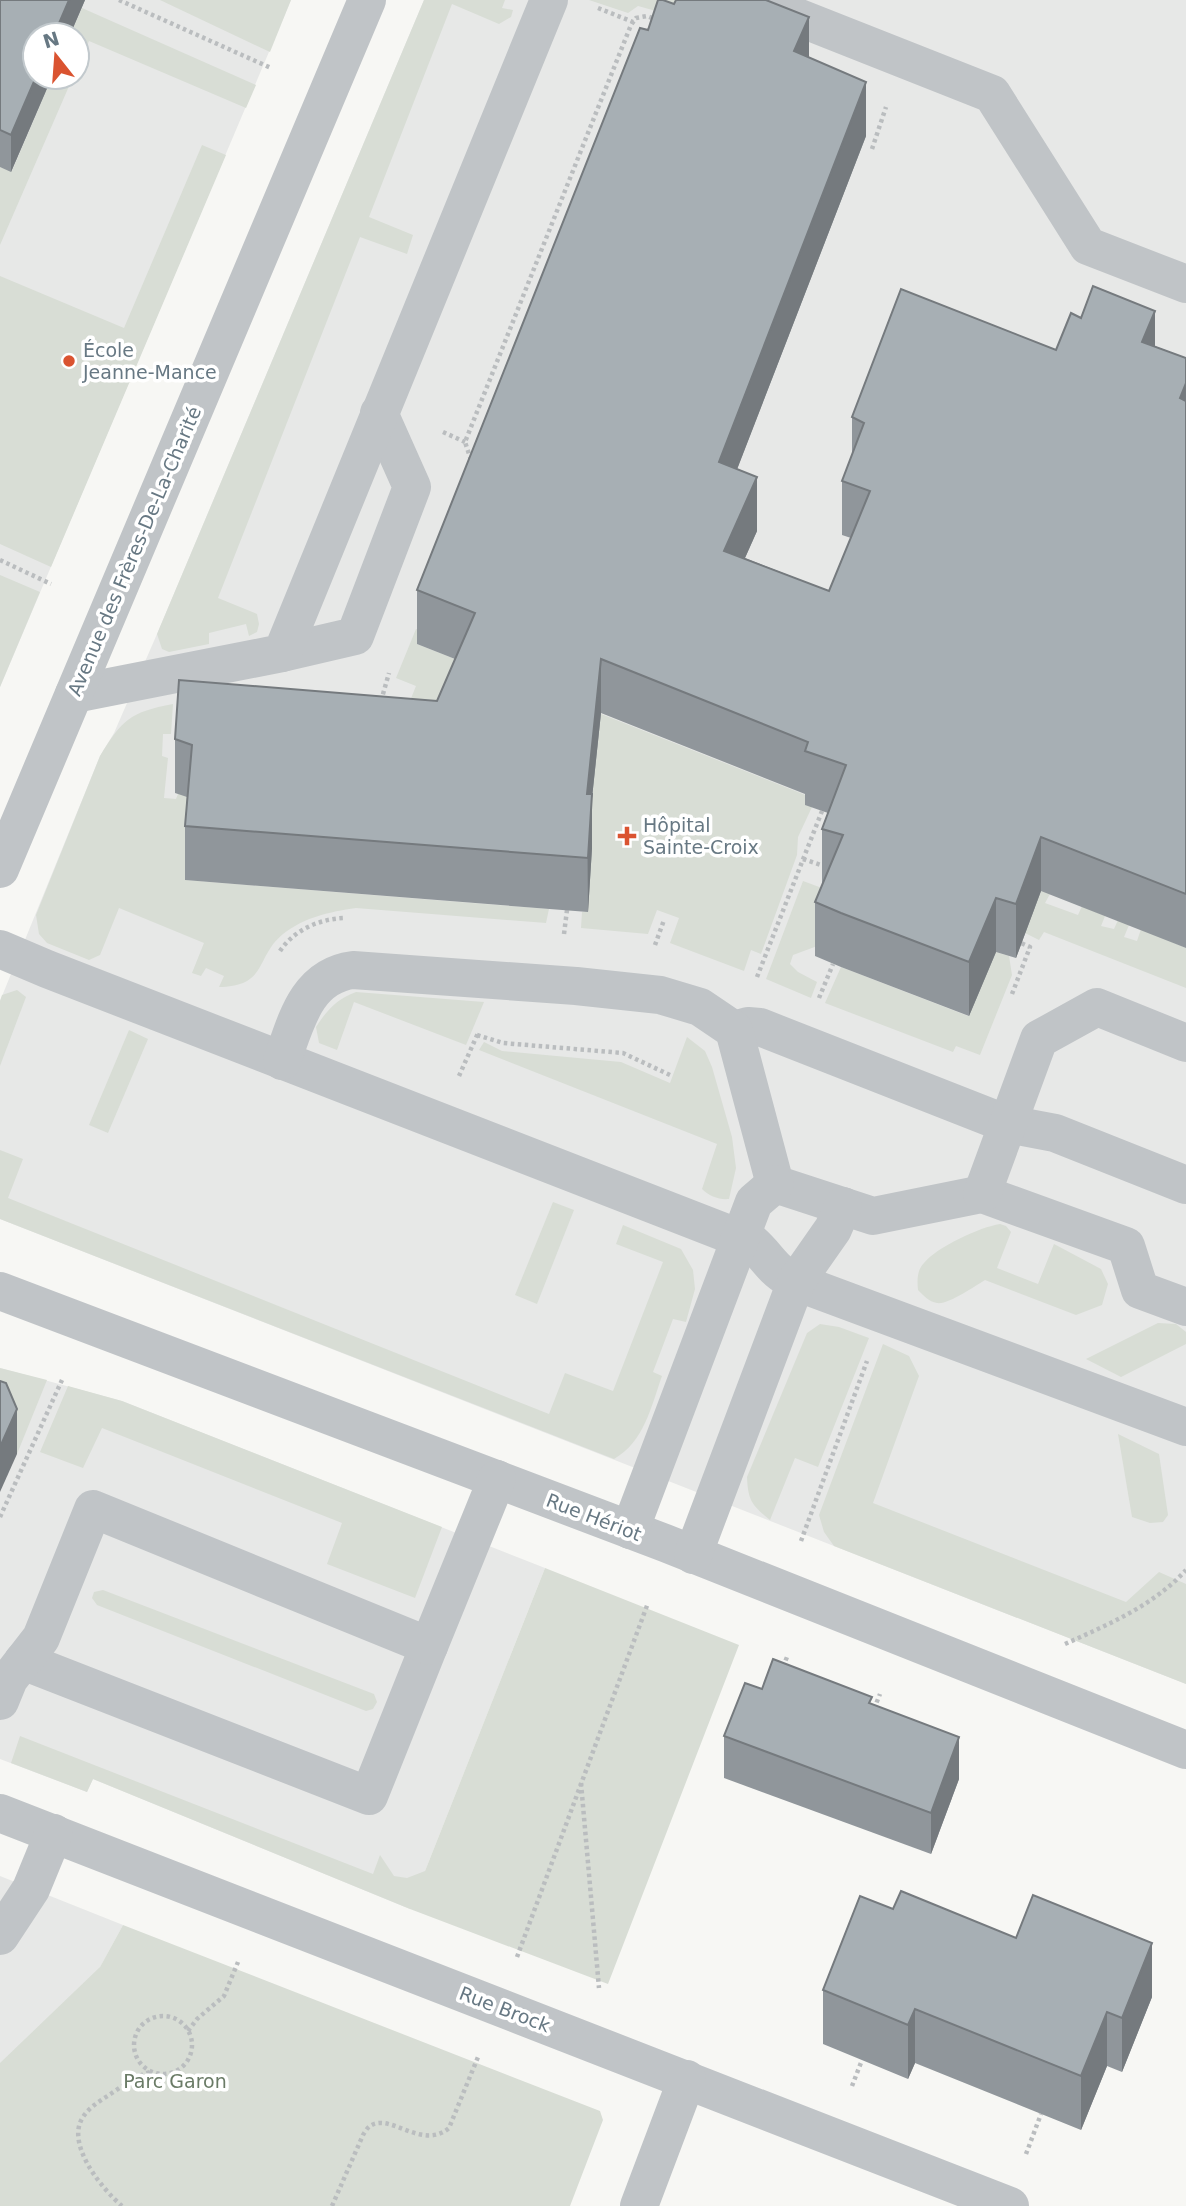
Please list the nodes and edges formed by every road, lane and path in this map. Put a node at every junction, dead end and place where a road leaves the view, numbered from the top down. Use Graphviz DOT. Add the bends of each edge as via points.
graph roads {
  1 [pos="119,0"];
  2 [pos="367,0"];
  3 [pos="549,0"];
  4 [pos="754,0"];
  5 [pos="589,5"];
  6 [pos="633,22"];
  7 [pos="667,24"];
  8 [pos="271,68"];
  9 [pos="1186,284"];
  10 [pos="379,413"];
  11 [pos="474,467"];
  12 [pos="0,560"];
  13 [pos="51,584"];
  14 [pos="282,653"];
  15 [pos="390,672"];
  16 [pos="74,694"];
  17 [pos="380,704"];
  18 [pos="822,811"];
  19 [pos="803,859"];
  20 [pos="828,867"];
  21 [pos="0,869"];
  22 [pos="567,910"];
  23 [pos="664,920"];
  24 [pos="564,934"];
  25 [pos="655,944"];
  26 [pos="0,949"];
  27 [pos="833,964"];
  28 [pos="754,984"];
  29 [pos="815,1008"];
  30 [pos="734,1030"];
  31 [pos="477,1035"];
  32 [pos="1186,1043"];
  33 [pos="282,1061"];
  34 [pos="672,1076"];
  35 [pos="1007,1124"];
  36 [pos="775,1184"];
  37 [pos="1186,1185"];
  38 [pos="982,1194"];
  39 [pos="843,1206"];
  40 [pos="740,1238"];
  41 [pos="796,1282"];
  42 [pos="0,1291"];
  43 [pos="1186,1307"];
  44 [pos="870,1352"];
  45 [pos="62,1380"];
  46 [pos="1186,1427"];
  47 [pos="497,1479"];
  48 [pos="0,1517"];
  49 [pos="630,1530"];
  50 [pos="801,1541"];
  51 [pos="693,1555"];
  52 [pos="1186,1570"];
  53 [pos="648,1603"];
  54 [pos="1065,1644"];
  55 [pos="429,1646"];
  56 [pos="787,1657"];
  57 [pos="782,1669"];
  58 [pos="8,1679"];
  59 [pos="880,1694"];
  60 [pos="872,1715"];
  61 [pos="1186,1750"];
  62 [pos="581,1782"];
  63 [pos="0,1813"];
  64 [pos="54,1833"];
  65 [pos="0,1937"];
  66 [pos="517,1957"];
  67 [pos="238,1962"];
  68 [pos="599,1988"];
  69 [pos="188,2031"];
  70 [pos="478,2057"];
  71 [pos="862,2060"];
  72 [pos="150,2072"];
  73 [pos="687,2079"];
  74 [pos="852,2086"];
  75 [pos="1041,2114"];
  76 [pos="1026,2154"];
  77 [pos="122,2206"];
  78 [pos="331,2206"];
  79 [pos="639,2206"];
  80 [pos="1010,2206"];
  1 -- 8 [label="path"];
  2 -- 16 [label="street, Avenue des Frères-De-La-Charité"];
  3 -- 10 [label="street"];
  4 -- 9 [label="street" via="992,94 1087,246"];
  5 -- 6 [label="path"];
  6 -- 7 [label="path" via="647,16"];
  6 -- 11 [label="path" via="465,442"];
  10 -- 14 [label="street"];
  10 -- 14 [label="street" via="412,487 355,636"];
  12 -- 13 [label="path"];
  14 -- 16 [label="street"];
  15 -- 17 [label="path"];
  16 -- 21 [label="street, Avenue des Frères-De-La-Charité"];
  18 -- 19 [label="path"];
  19 -- 20 [label="path"];
  19 -- 28 [label="path"];
  22 -- 24 [label="path"];
  23 -- 25 [label="path"];
  26 -- 33 [label="street"];
  27 -- 29 [label="path"];
  30 -- 33 [label="street" via="700,1007 660,995 354,970 330,976 308,996"];
  30 -- 35 [label="street" via="760,1027"];
  30 -- 36 [label="street"];
  31 -- 34 [label="path" via="503,1043 623,1053"];
  32 -- 35 [label="street" via="1097,1007 1039,1039"];
  33 -- 40 [label="street"];
  35 -- 37 [label="street" via="1055,1133"];
  35 -- 38 [label="street"];
  36 -- 39 [label="street"];
  36 -- 40 [label="street" via="754,1202"];
  38 -- 39 [label="street" via="873,1216"];
  38 -- 43 [label="street" via="1126,1246 1140,1290"];
  39 -- 41 [label="street" via="833,1229"];
  40 -- 41 [label="street" via="761,1251 771,1267"];
  40 -- 49 [label="street"];
  41 -- 46 [label="street"];
  41 -- 51 [label="street"];
  42 -- 47 [label="street, Rue Hériot"];
  44 -- 50 [label="path"];
  45 -- 48 [label="path"];
  47 -- 49 [label="street, Rue Hériot"];
  47 -- 55 [label="street"];
  49 -- 51 [label="street, Rue Hériot"];
  51 -- 61 [label="street, Rue Hériot"];
  52 -- 54 [label="path" via="1149,1603"];
  53 -- 62 [label="path"];
  55 -- 58 [label="street" via="369,1796"];
  55 -- 58 [label="street" via="93,1510 41,1638"];
  56 -- 57 [label="path"];
  59 -- 60 [label="path"];
  62 -- 66 [label="path"];
  62 -- 68 [label="path"];
  63 -- 64 [label="street, Rue Brock"];
  64 -- 65 [label="street" via="31,1889"];
  64 -- 73 [label="street, Rue Brock"];
  67 -- 69 [label="path" via="224,1996"];
  69 -- 72 [label="path" via="192,2049 184,2065 169,2074"];
  69 -- 72 [label="path" via="182,2023 164,2016 154,2017 139,2029 134,2048"];
  70 -- 78 [label="path" via="449,2128 429,2136 381,2123 370,2126"];
  71 -- 74 [label="path"];
  72 -- 77 [label="path" via="92,2106 81,2119 84,2158 103,2189"];
  73 -- 79 [label="street"];
  73 -- 80 [label="street, Rue Brock"];
  75 -- 76 [label="path"];
}
